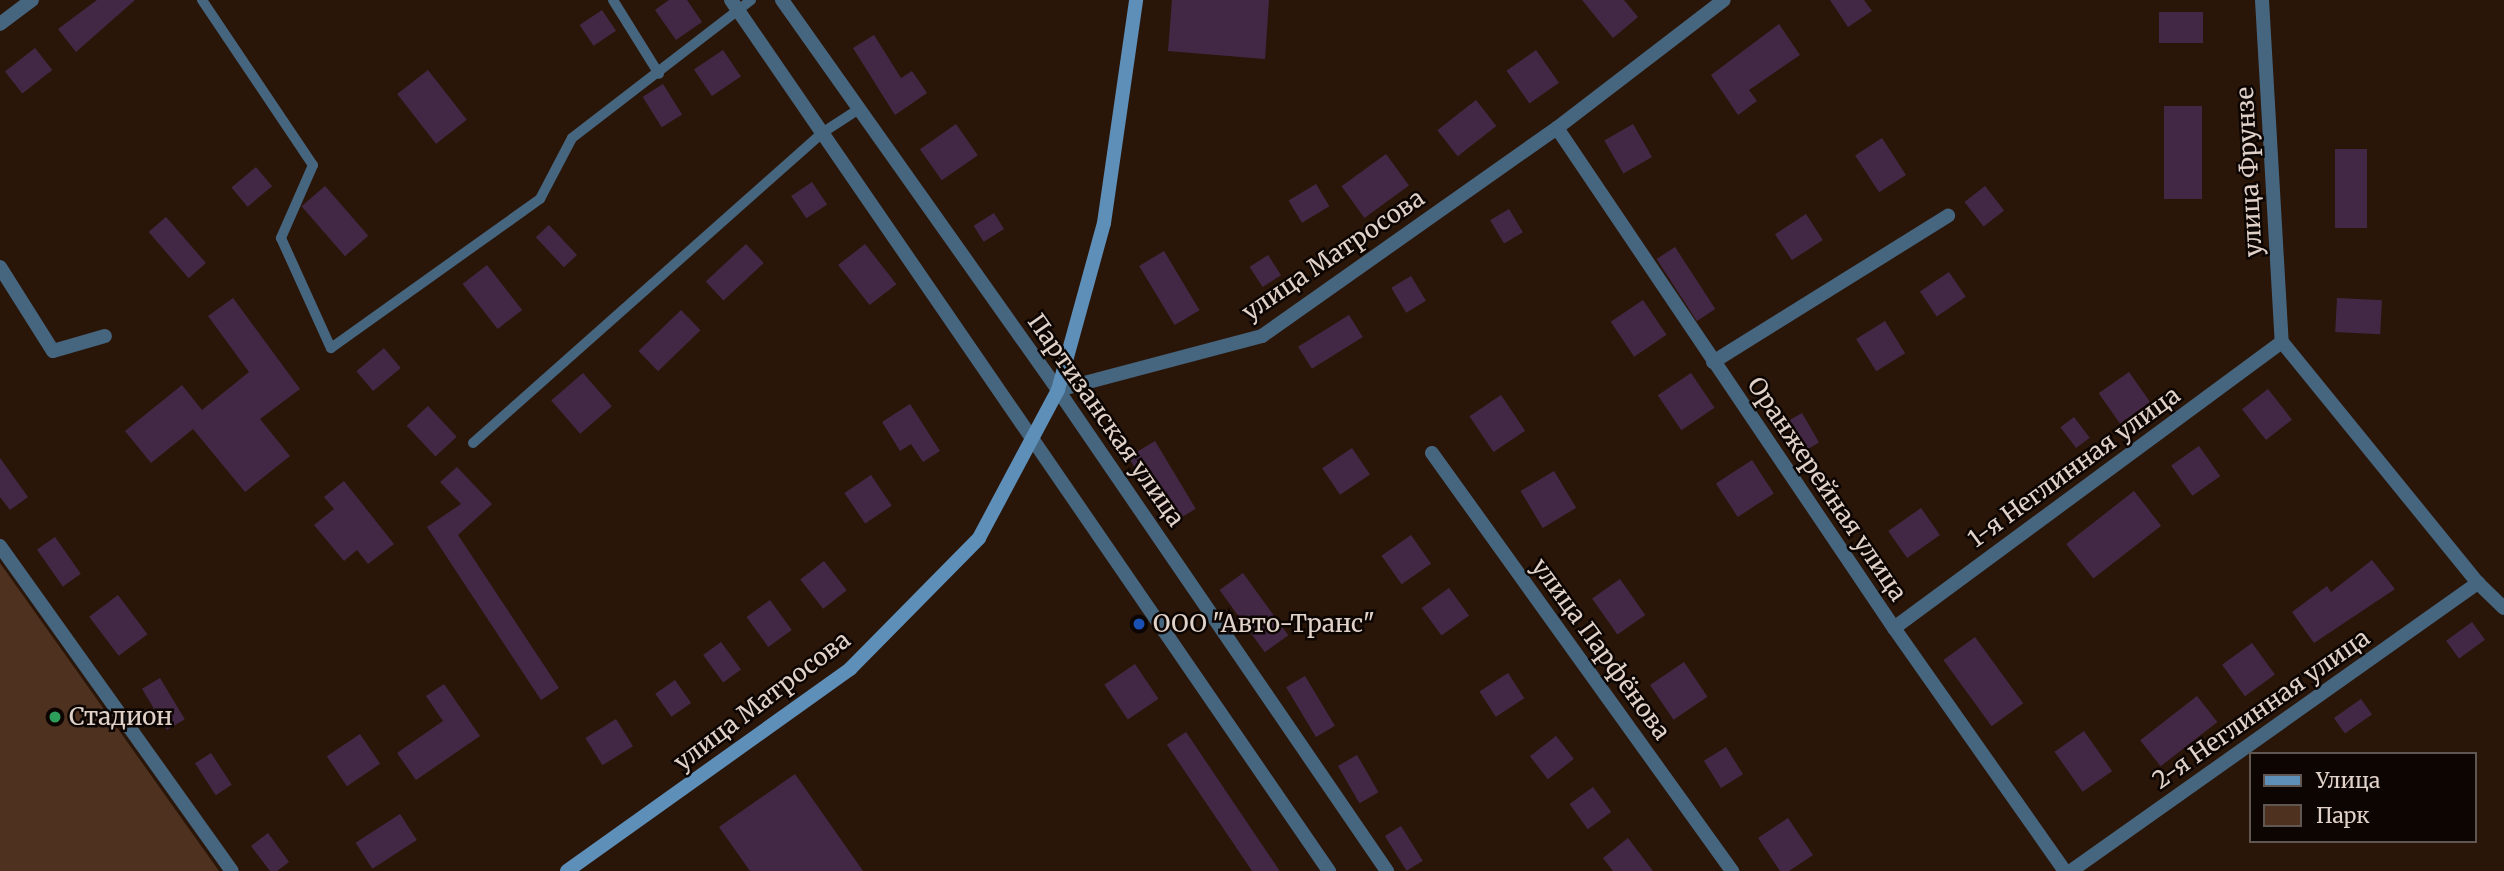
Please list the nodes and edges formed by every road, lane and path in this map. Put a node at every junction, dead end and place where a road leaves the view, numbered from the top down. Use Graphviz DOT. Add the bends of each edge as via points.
graph roads {
  1 [pos="32,0"];
  2 [pos="202,0"];
  3 [pos="613,0"];
  4 [pos="751,0"];
  5 [pos="782,0"];
  6 [pos="1136,0"];
  7 [pos="1724,0"];
  8 [pos="2262,0"];
  9 [pos="734,5"];
  10 [pos="0,24"];
  11 [pos="659,74"];
  12 [pos="859,109"];
  13 [pos="1557,128"];
  14 [pos="822,133"];
  15 [pos="1948,216"];
  16 [pos="0,267"];
  17 [pos="105,336"];
  18 [pos="2282,342"];
  19 [pos="1713,362"];
  20 [pos="1058,390"];
  21 [pos="1032,437"];
  22 [pos="473,443"];
  23 [pos="1432,453"];
  24 [pos="0,546"];
  25 [pos="2478,583"];
  26 [pos="2504,608"];
  27 [pos="1894,628"];
  28 [pos="232,871"];
  29 [pos="568,871"];
  30 [pos="1329,871"];
  31 [pos="1387,871"];
  32 [pos="1732,871"];
  33 [pos="2065,871"];
  34 [pos="2070,871"];
  1 -- 10 [label="street"];
  2 -- 11 [label="lane" via="313,165 281,238 331,348 540,199 572,138"];
  3 -- 11 [label="lane"];
  4 -- 9 [label="lane"];
  5 -- 12 [label="street, Партизанская улица"];
  6 -- 20 [label="main road" via="1104,223"];
  7 -- 13 [label="street, улица Матросова"];
  8 -- 18 [label="street, улица Фрунзе"];
  9 -- 11 [label="lane"];
  9 -- 14 [label="street"];
  12 -- 14 [label="lane"];
  12 -- 20 [label="street, Партизанская улица"];
  13 -- 19 [label="street, Оранжерейная улица"];
  13 -- 20 [label="street, улица Матросова" via="1262,336"];
  14 -- 21 [label="street"];
  14 -- 22 [label="lane"];
  15 -- 19 [label="street"];
  16 -- 17 [label="street" via="53,351"];
  18 -- 25 [label="street"];
  18 -- 27 [label="street, 1-я Неглинная улица"];
  19 -- 27 [label="street, Оранжерейная улица"];
  20 -- 21 [label="main road, улица Матросова"];
  20 -- 31 [label="street, Партизанская улица"];
  21 -- 29 [label="main road, улица Матросова" via="979,538 849,669"];
  21 -- 30 [label="street"];
  23 -- 32 [label="street, улица Парфёнова"];
  24 -- 28 [label="street"];
  25 -- 26 [label="street"];
  25 -- 34 [label="street, 2-я Неглинная улица"];
  27 -- 33 [label="street, Оранжерейная улица"];
}
